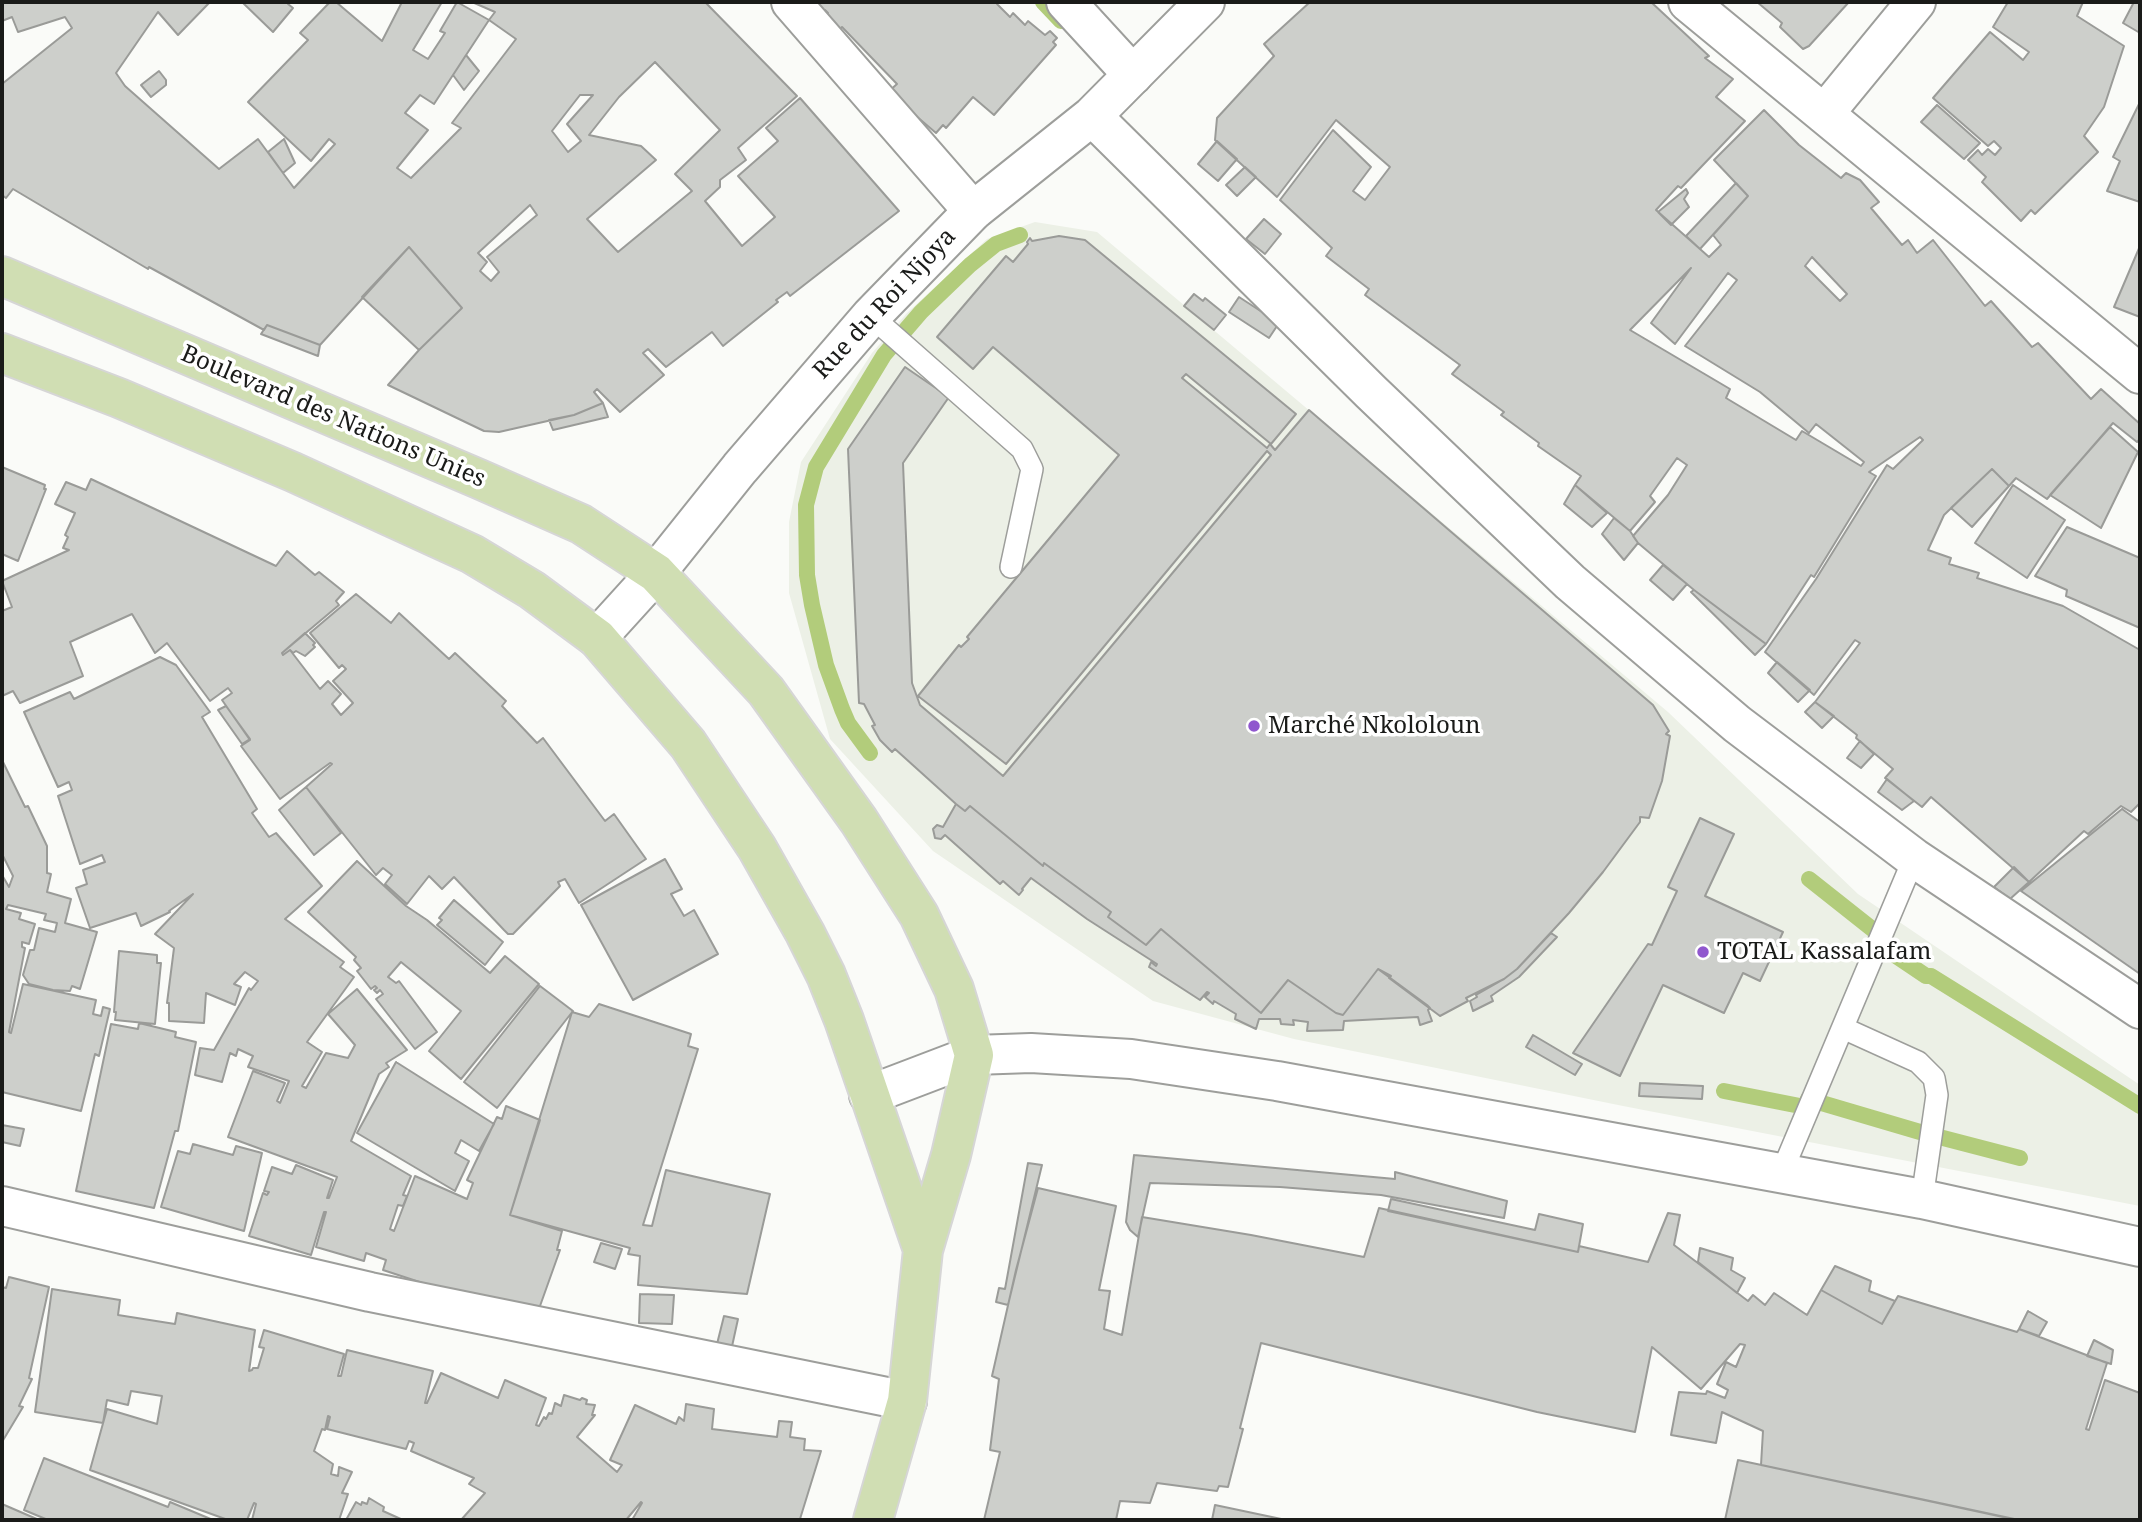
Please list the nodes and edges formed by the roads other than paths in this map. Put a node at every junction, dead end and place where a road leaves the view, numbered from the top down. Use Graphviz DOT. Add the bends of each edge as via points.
graph roads {
  1 [pos="791,2"];
  2 [pos="1066,2"];
  3 [pos="1205,2"];
  4 [pos="1688,2"];
  5 [pos="1916,2"];
  6 [pos="1133,75"];
  7 [pos="1824,114"];
  8 [pos="1092,116"];
  9 [pos="974,211"];
  10 [pos="2,276"];
  11 [pos="871,316"];
  12 [pos="2,353"];
  13 [pos="2140,374"];
  14 [pos="1011,567"];
  15 [pos="656,573"];
  16 [pos="597,638"];
  17 [pos="1914,858"];
  18 [pos="2140,1009"];
  19 [pos="1843,1028"];
  20 [pos="974,1055"];
  21 [pos="869,1095"];
  22 [pos="1781,1174"];
  23 [pos="1922,1199"];
  24 [pos="2,1206"];
  25 [pos="2140,1247"];
  26 [pos="923,1250"];
  27 [pos="907,1401"];
  28 [pos="873,1520"];
  1 -- 9 [label="street"];
  2 -- 6 [label="street"];
  3 -- 6 [label="street, Rue du Roi Njoya"];
  4 -- 7 [label="street"];
  5 -- 7 [label="street"];
  6 -- 8 [label="street, Rue du Roi Njoya"];
  7 -- 13 [label="street"];
  8 -- 9 [label="street, Rue du Roi Njoya"];
  8 -- 17 [label="street" via="1570,582 1737,724"];
  9 -- 11 [label="street, Rue du Roi Njoya"];
  10 -- 15 [label="main road, Boulevard des Nations Unies" via="568,518"];
  11 -- 14 [label="lane" via="1022,449 1032,469"];
  11 -- 15 [label="street, Rue du Roi Njoya"];
  12 -- 16 [label="main road" via="293,472 472,554 532,590"];
  15 -- 16 [label="street, Rue du Roi Njoya"];
  15 -- 20 [label="main road, Boulevard des Nations Unies" via="766,691 859,821 919,915 954,989"];
  16 -- 21 [label="main road" via="688,744 757,848 826,975"];
  17 -- 18 [label="street"];
  17 -- 19 [label="lane"];
  19 -- 22 [label="lane"];
  19 -- 23 [label="lane" via="1918,1062 1934,1079 1937,1095"];
  20 -- 21 [label="street"];
  20 -- 22 [label="street" via="1132,1059 1277,1081"];
  20 -- 26 [label="main road"];
  21 -- 26 [label="main road"];
  22 -- 23 [label="street"];
  23 -- 25 [label="street"];
  24 -- 27 [label="street" via="370,1292"];
  26 -- 27 [label="main road"];
  27 -- 28 [label="main road"];
}
